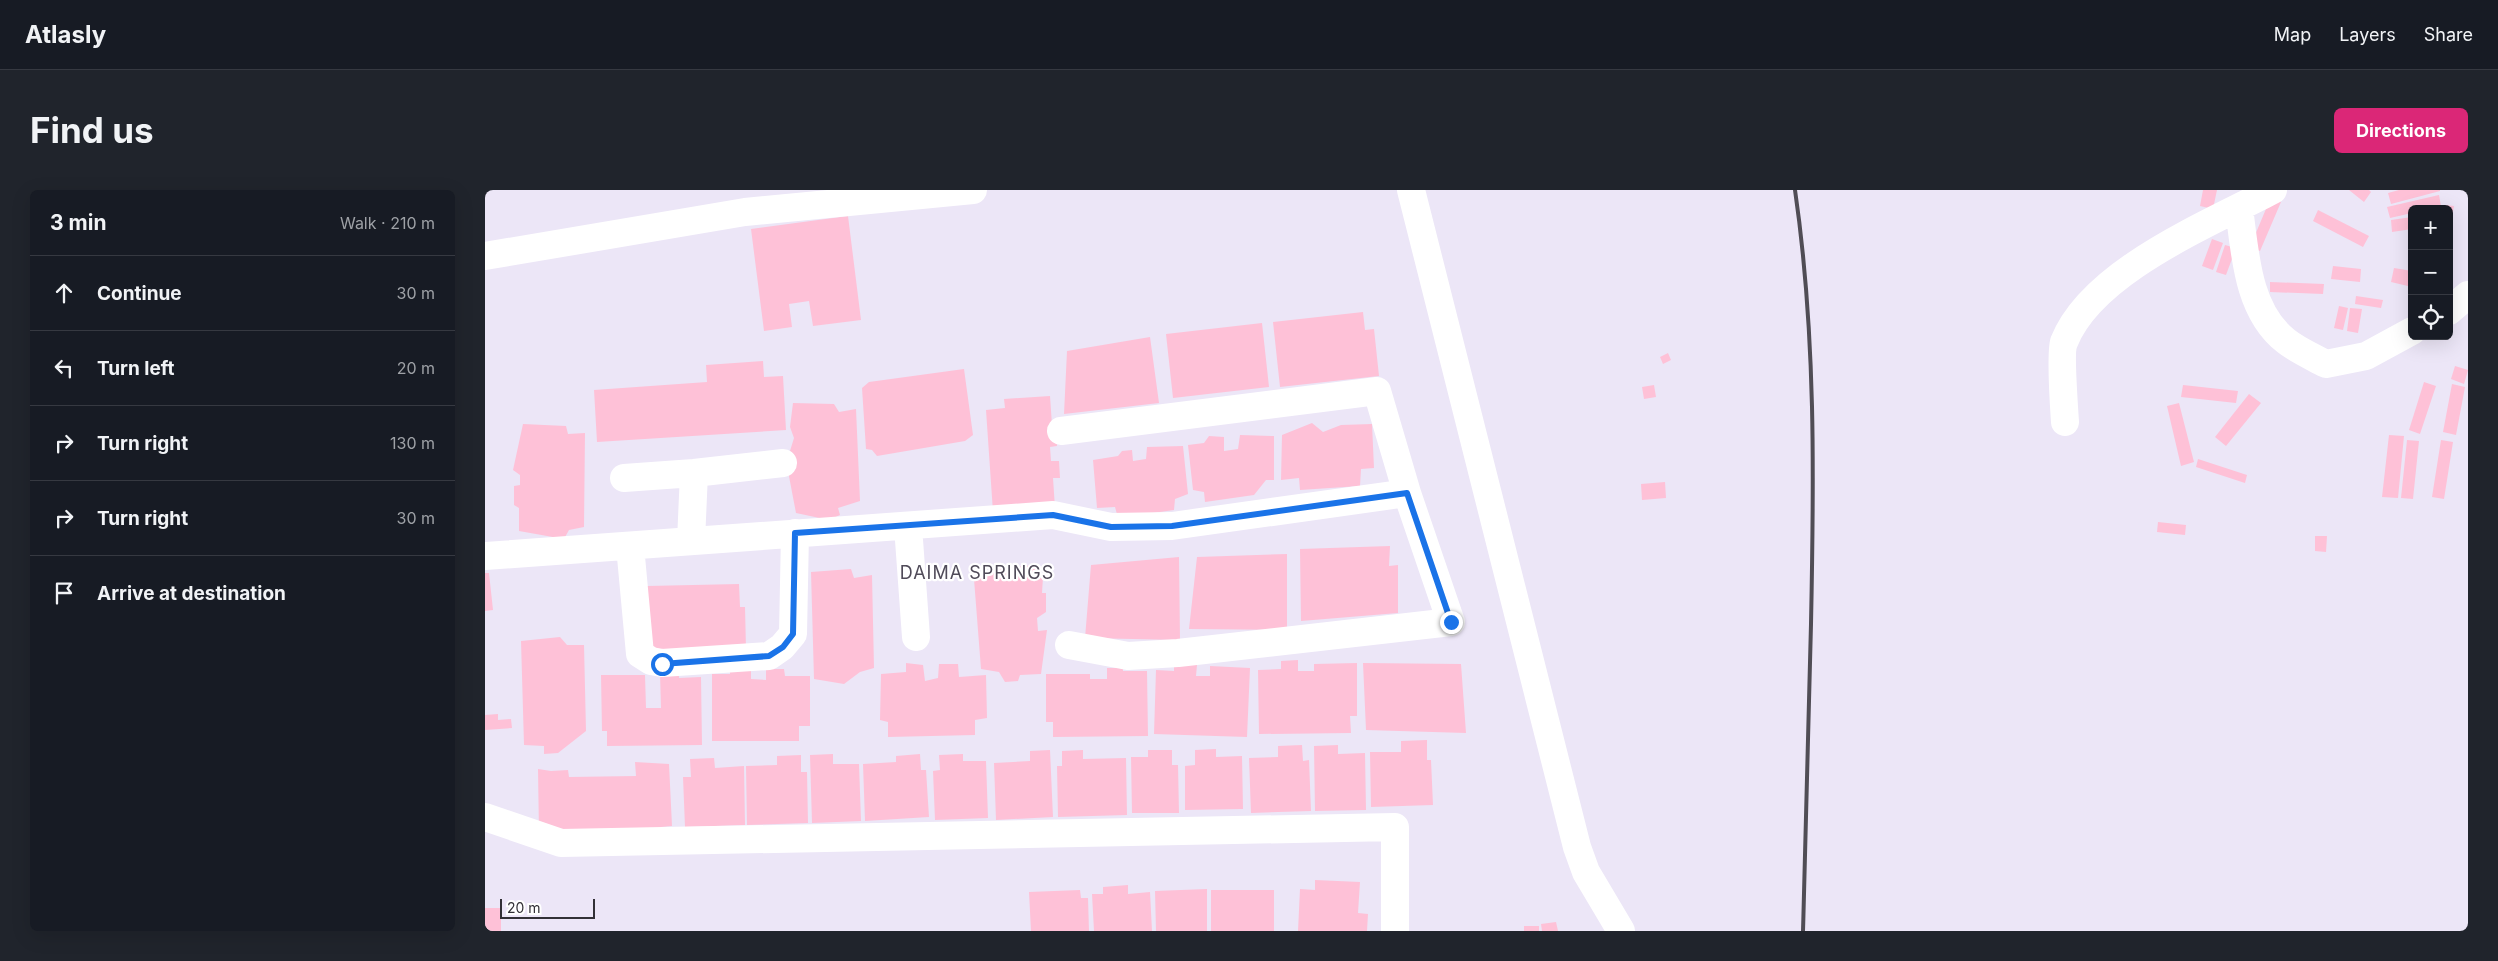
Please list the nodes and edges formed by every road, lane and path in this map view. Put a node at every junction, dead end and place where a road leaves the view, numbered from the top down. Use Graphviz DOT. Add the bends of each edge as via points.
graph roads {
  1 [pos="973,190"];
  2 [pos="1411,190"];
  3 [pos="2273,190"];
  4 [pos="2239,208"];
  5 [pos="485,256"];
  6 [pos="2468,295"];
  7 [pos="2453,308"];
  8 [pos="2408,333"];
  9 [pos="2065,422"];
  10 [pos="1061,431"];
  11 [pos="783,463"];
  12 [pos="694,473"];
  13 [pos="624,478"];
  14 [pos="1407,493"];
  15 [pos="908,526"];
  16 [pos="795,533"];
  17 [pos="691,541"];
  18 [pos="630,546"];
  19 [pos="485,556"];
  20 [pos="916,637"];
  21 [pos="1069,645"];
  22 [pos="485,817"];
  23 [pos="1395,931"];
  24 [pos="1621,931"];
  1 -- 5 [label="street" via="745,212"];
  2 -- 24 [label="street" via="1577,847 1586,872"];
  3 -- 4 [label="street"];
  4 -- 8 [label="street" via="2248,270 2261,312 2285,340 2326,364 2366,356"];
  4 -- 9 [label="street" via="2143,258 2081,310 2063,343"];
  6 -- 7 [label="street"];
  10 -- 14 [label="street" via="1377,391"];
  11 -- 12 [label="street"];
  12 -- 13 [label="street"];
  12 -- 17 [label="street"];
  14 -- 15 [label="street" via="1172,526 1111,527 1053,515"];
  14 -- 21 [label="street" via="1451,622 1129,656"];
  15 -- 16 [label="street"];
  15 -- 20 [label="street"];
  16 -- 17 [label="street"];
  16 -- 18 [label="street" via="793,634 783,647 769,656 759,657 662,664 640,654"];
  17 -- 18 [label="street"];
  18 -- 19 [label="street"];
  22 -- 23 [label="street" via="561,843 1395,827"];
}
